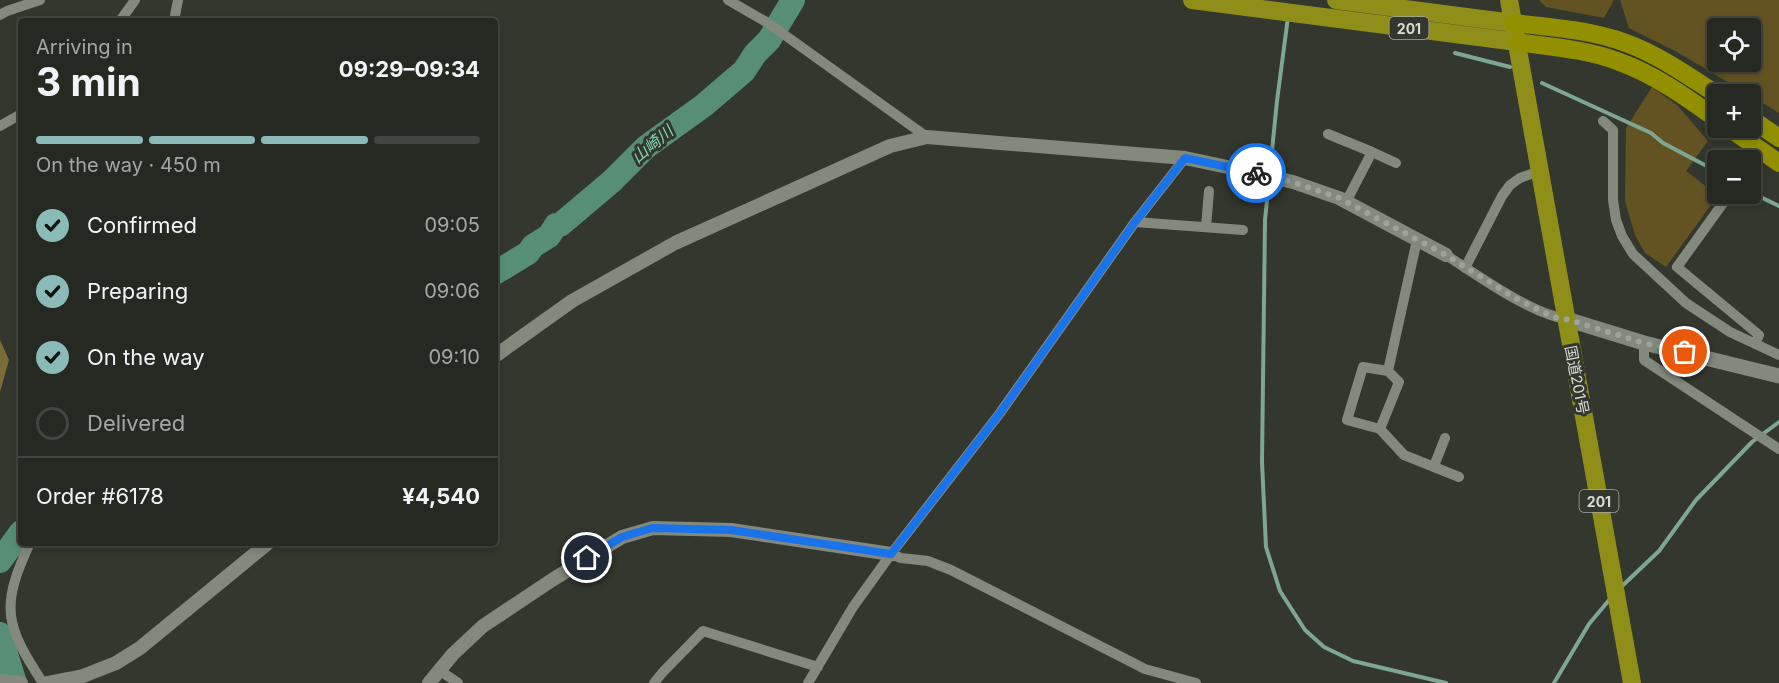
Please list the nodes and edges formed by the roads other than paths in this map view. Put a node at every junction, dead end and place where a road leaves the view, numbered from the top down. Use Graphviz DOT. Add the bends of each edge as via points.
graph roads {
  1 [pos="40,0"];
  2 [pos="135,0"];
  3 [pos="178,0"];
  4 [pos="728,0"];
  5 [pos="1192,0"];
  6 [pos="1336,0"];
  7 [pos="1509,0"];
  8 [pos="0,15"];
  9 [pos="122,18"];
  10 [pos="175,18"];
  11 [pos="1513,23"];
  12 [pos="1517,42"];
  13 [pos="1707,88"];
  14 [pos="1707,113"];
  15 [pos="18,116"];
  16 [pos="1604,121"];
  17 [pos="0,126"];
  18 [pos="1761,126"];
  19 [pos="1328,134"];
  20 [pos="927,136"];
  21 [pos="1743,138"];
  22 [pos="1779,138"];
  23 [pos="1372,152"];
  24 [pos="1185,158"];
  25 [pos="1396,163"];
  26 [pos="1779,163"];
  27 [pos="1539,171"];
  28 [pos="1209,191"];
  29 [pos="1346,202"];
  30 [pos="1722,204"];
  31 [pos="1135,222"];
  32 [pos="1206,227"];
  33 [pos="1243,230"];
  34 [pos="1417,240"];
  35 [pos="1446,255"];
  36 [pos="1465,268"];
  37 [pos="1566,319"];
  38 [pos="1644,343"];
  39 [pos="1755,344"];
  40 [pos="498,354"];
  41 [pos="1779,355"];
  42 [pos="1388,370"];
  43 [pos="1779,376"];
  44 [pos="1380,429"];
  45 [pos="1445,438"];
  46 [pos="1779,449"];
  47 [pos="1434,466"];
  48 [pos="1459,477"];
  49 [pos="28,546"];
  50 [pos="264,546"];
  51 [pos="891,554"];
  52 [pos="818,667"];
  53 [pos="440,670"];
  54 [pos="0,681"];
  55 [pos="9,682"];
  56 [pos="21,683"];
  57 [pos="45,683"];
  58 [pos="429,683"];
  59 [pos="458,683"];
  60 [pos="654,683"];
  61 [pos="808,683"];
  62 [pos="1196,683"];
  63 [pos="1632,683"];
  1 -- 8 [label="street"];
  2 -- 9 [label="street"];
  3 -- 10 [label="street"];
  4 -- 20 [label="street" via="777,29"];
  5 -- 12 [label="highway, 201"];
  6 -- 11 [label="highway, 201"];
  7 -- 11 [label="highway, 国道201号 / 201"];
  11 -- 12 [label="highway, 国道201号 / 201"];
  11 -- 13 [label="highway" via="1567,29 1626,43"];
  12 -- 14 [label="highway" via="1616,60 1642,71"];
  12 -- 27 [label="highway, 国道201号 / 201"];
  15 -- 17 [label="street"];
  16 -- 39 [label="street" via="1613,130 1616,220 1633,254 1686,303"];
  18 -- 22 [label="highway"];
  19 -- 23 [label="street"];
  20 -- 24 [label="street"];
  20 -- 40 [label="street" via="890,146 675,243 572,301"];
  21 -- 26 [label="highway"];
  23 -- 25 [label="street"];
  23 -- 29 [label="street"];
  24 -- 29 [label="street" via="1293,182"];
  24 -- 31 [label="street"];
  27 -- 36 [label="street" via="1510,185"];
  27 -- 37 [label="highway, 国道201号 / 201"];
  28 -- 32 [label="street"];
  29 -- 34 [label="street"];
  30 -- 39 [label="street" via="1677,267 1759,335"];
  31 -- 32 [label="street"];
  31 -- 51 [label="street" via="1000,413"];
  32 -- 33 [label="street"];
  34 -- 35 [label="street"];
  34 -- 42 [label="street"];
  35 -- 36 [label="street"];
  36 -- 37 [label="street" via="1525,303"];
  37 -- 38 [label="main road"];
  37 -- 63 [label="highway, 国道201号 / 201"];
  38 -- 43 [label="main road"];
  38 -- 46 [label="street" via="1644,360"];
  39 -- 41 [label="street"];
  42 -- 44 [label="street" via="1399,382"];
  42 -- 44 [label="street" via="1363,367 1347,420"];
  44 -- 47 [label="street" via="1404,455"];
  45 -- 47 [label="street"];
  47 -- 48 [label="street"];
  49 -- 57 [label="street" via="9,582 6,613 20,648"];
  50 -- 57 [label="street" via="140,648 116,663 83,676"];
  51 -- 52 [label="street"];
  51 -- 53 [label="street" via="731,530 652,528 622,537 483,626"];
  51 -- 62 [label="street" via="951,570 1145,669"];
  52 -- 60 [label="street" via="703,631"];
  52 -- 61 [label="street"];
  53 -- 58 [label="street"];
  53 -- 59 [label="street"];
  54 -- 55 [label="street"];
  55 -- 56 [label="street"];
}
